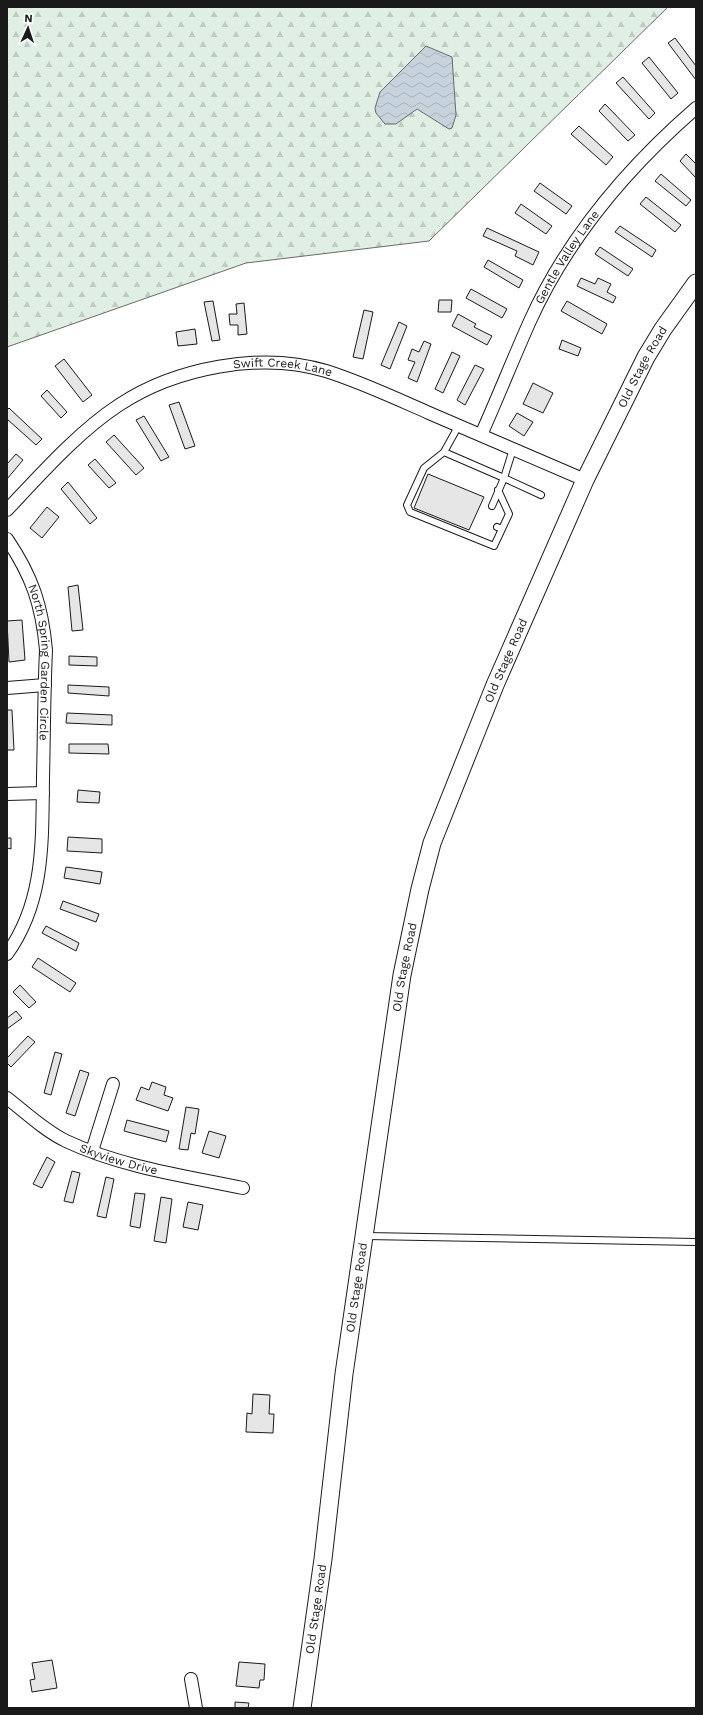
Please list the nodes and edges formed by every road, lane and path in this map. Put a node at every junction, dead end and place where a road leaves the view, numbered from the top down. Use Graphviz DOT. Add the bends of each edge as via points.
graph roads {
  1 [pos="696,108"];
  2 [pos="696,283"];
  3 [pos="459,425"];
  4 [pos="482,435"];
  5 [pos="513,449"];
  6 [pos="444,452"];
  7 [pos="504,478"];
  8 [pos="585,480"];
  9 [pos="498,490"];
  10 [pos="541,495"];
  11 [pos="492,506"];
  12 [pos="7,510"];
  13 [pos="479,534"];
  14 [pos="7,539"];
  15 [pos="476,540"];
  16 [pos="45,685"];
  17 [pos="7,688"];
  18 [pos="43,793"];
  19 [pos="7,794"];
  20 [pos="7,954"];
  21 [pos="113,1084"];
  22 [pos="7,1098"];
  23 [pos="92,1151"];
  24 [pos="243,1188"];
  25 [pos="365,1236"];
  26 [pos="696,1242"];
  27 [pos="191,1679"];
  28 [pos="196,1708"];
  29 [pos="302,1708"];
  1 -- 4 [label="street, Gentle Valley Lane" via="658,141 625,177 596,211 572,246 530,320"];
  2 -- 8 [label="main road, Old Stage Road" via="646,357"];
  3 -- 4 [label="street, Swift Creek Lane"];
  3 -- 6 [label="lane"];
  3 -- 12 [label="street, Swift Creek Lane" via="326,371 278,364 217,367 161,382 120,404 103,416 42,472"];
  4 -- 5 [label="street, Swift Creek Lane"];
  5 -- 7 [label="lane"];
  5 -- 8 [label="street, Swift Creek Lane"];
  6 -- 7 [label="lane"];
  6 -- 15 [label="lane" via="424,468 407,505 410,512"];
  7 -- 9 [label="lane"];
  7 -- 10 [label="lane"];
  8 -- 25 [label="main road, Old Stage Road" via="495,685 432,843 402,975"];
  9 -- 11 [label="lane"];
  9 -- 15 [label="lane" via="509,514 500,528 494,546"];
  13 -- 15 [label="lane"];
  14 -- 16 [label="street, North Spring Garden Circle" via="23,563 35,590 44,623"];
  16 -- 17 [label="street"];
  16 -- 18 [label="street, North Spring Garden Circle"];
  18 -- 19 [label="street"];
  18 -- 20 [label="street, North Spring Garden Circle" via="44,830 38,880 21,930"];
  21 -- 23 [label="street"];
  22 -- 23 [label="street, Skyview Drive" via="65,1140"];
  23 -- 24 [label="street, Skyview Drive" via="132,1163"];
  25 -- 26 [label="lane"];
  25 -- 29 [label="main road, Old Stage Road" via="344,1374 323,1559"];
  27 -- 28 [label="street"];
}
